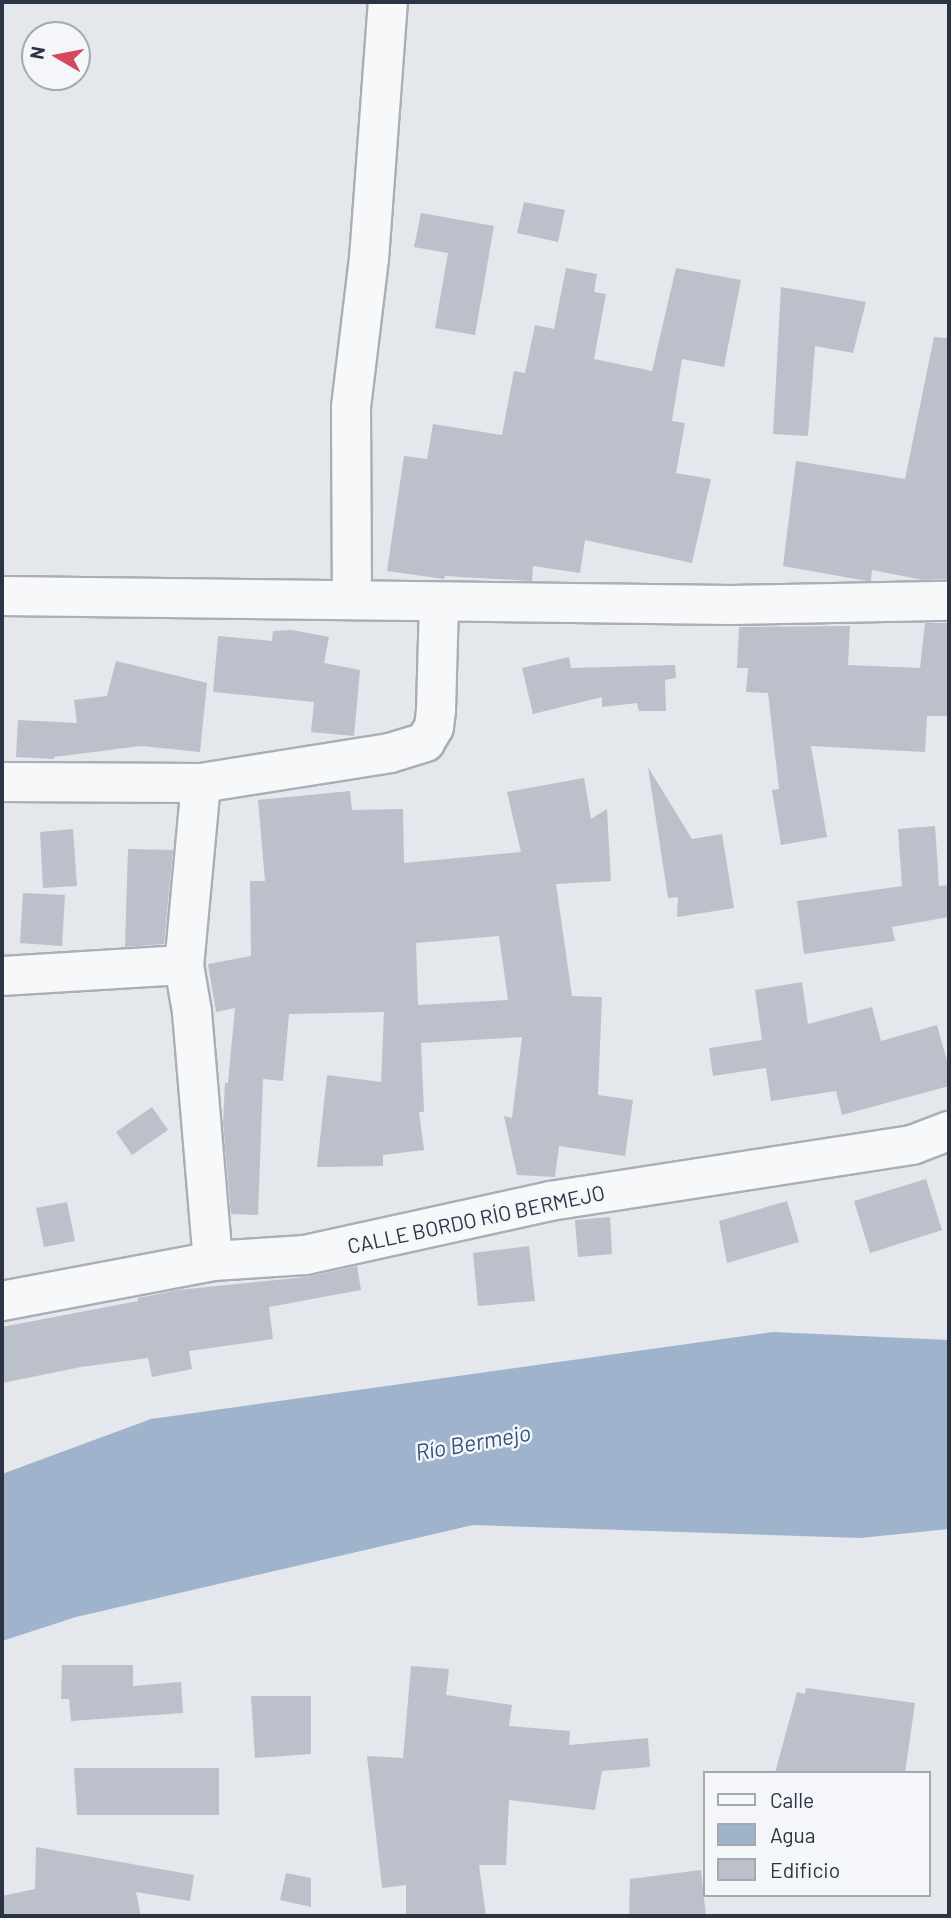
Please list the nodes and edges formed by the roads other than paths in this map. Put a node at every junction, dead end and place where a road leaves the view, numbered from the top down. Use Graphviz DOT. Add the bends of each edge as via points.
graph roads {
  1 [pos="388,2"];
  2 [pos="2,596"];
  3 [pos="352,600"];
  4 [pos="949,601"];
  5 [pos="439,602"];
  6 [pos="2,782"];
  7 [pos="201,783"];
  8 [pos="184,965"];
  9 [pos="2,976"];
  10 [pos="949,1131"];
  11 [pos="213,1262"];
  12 [pos="2,1301"];
  1 -- 3 [label="street" via="369,260 351,407"];
  2 -- 3 [label="street"];
  3 -- 5 [label="street"];
  4 -- 5 [label="street" via="731,605"];
  5 -- 7 [label="street" via="436,710 434,727 425,742 390,753"];
  6 -- 7 [label="street"];
  7 -- 8 [label="street"];
  8 -- 9 [label="street"];
  8 -- 11 [label="street"];
  10 -- 11 [label="street, CALLE BORDO RÍO BERMEJO" via="912,1145 551,1201 305,1255"];
  11 -- 12 [label="street, CALLE BORDO RÍO BERMEJO"];
}
